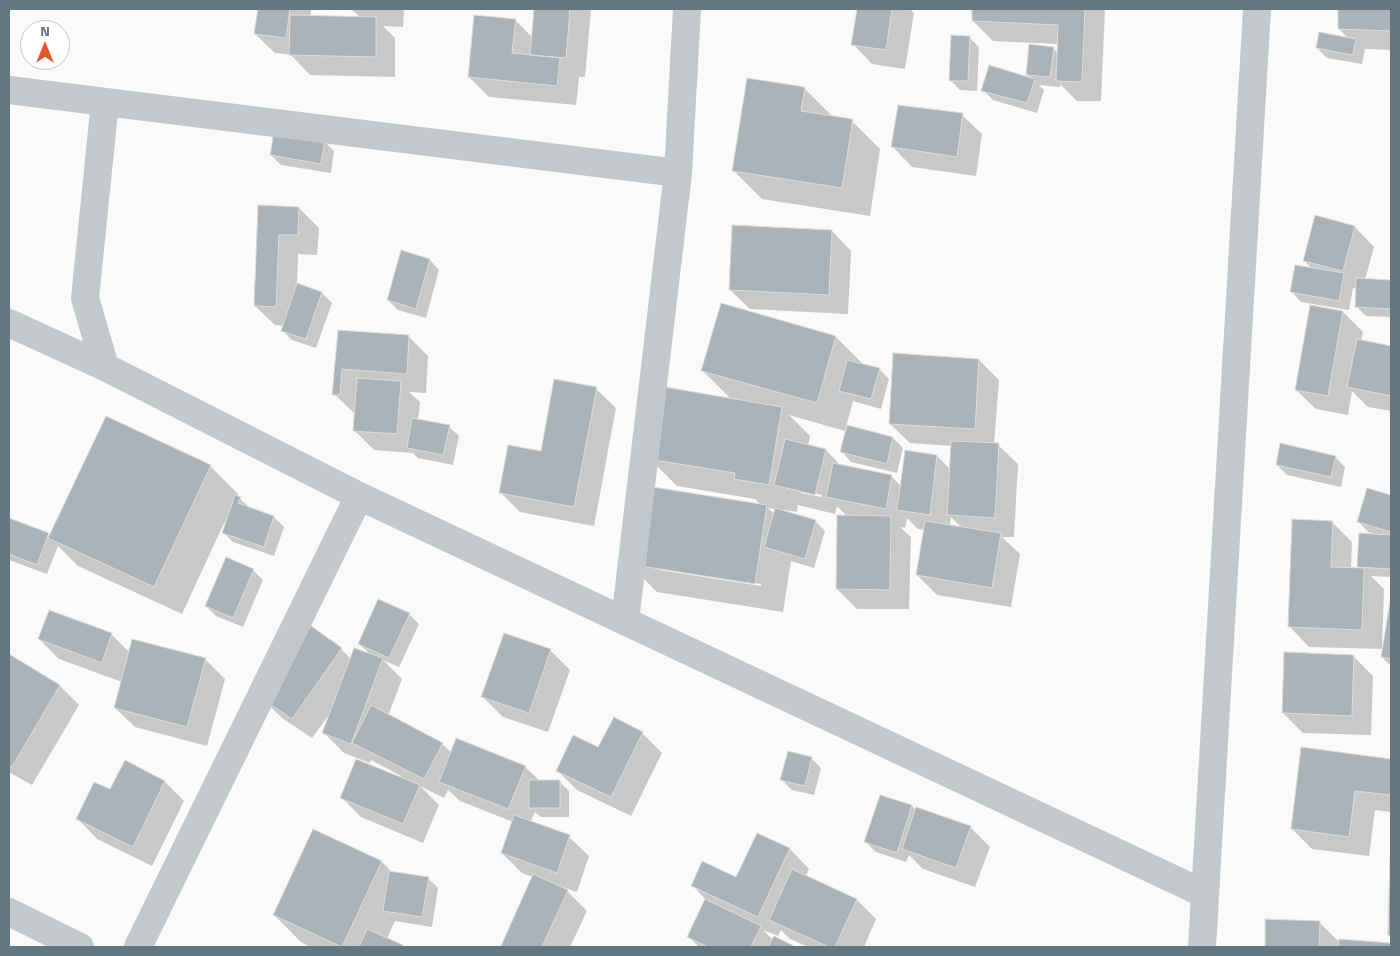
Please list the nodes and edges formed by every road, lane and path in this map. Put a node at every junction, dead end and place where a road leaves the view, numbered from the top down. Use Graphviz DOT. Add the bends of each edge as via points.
graph roads {
  1 [pos="687,9"];
  2 [pos="1258,9"];
  3 [pos="9,90"];
  4 [pos="105,102"];
  5 [pos="678,174"];
  6 [pos="9,323"];
  7 [pos="105,367"];
  8 [pos="359,496"];
  9 [pos="625,622"];
  10 [pos="1205,894"];
  11 [pos="9,912"];
  12 [pos="80,947"];
  13 [pos="138,947"];
  14 [pos="1202,947"];
  1 -- 5 [label="street"];
  2 -- 10 [label="street"];
  3 -- 4 [label="street"];
  4 -- 5 [label="street"];
  4 -- 7 [label="street" via="85,298"];
  5 -- 9 [label="street"];
  6 -- 7 [label="street"];
  7 -- 8 [label="street"];
  8 -- 9 [label="street"];
  8 -- 13 [label="street"];
  9 -- 10 [label="street"];
  10 -- 14 [label="street"];
  11 -- 12 [label="street"];
}
